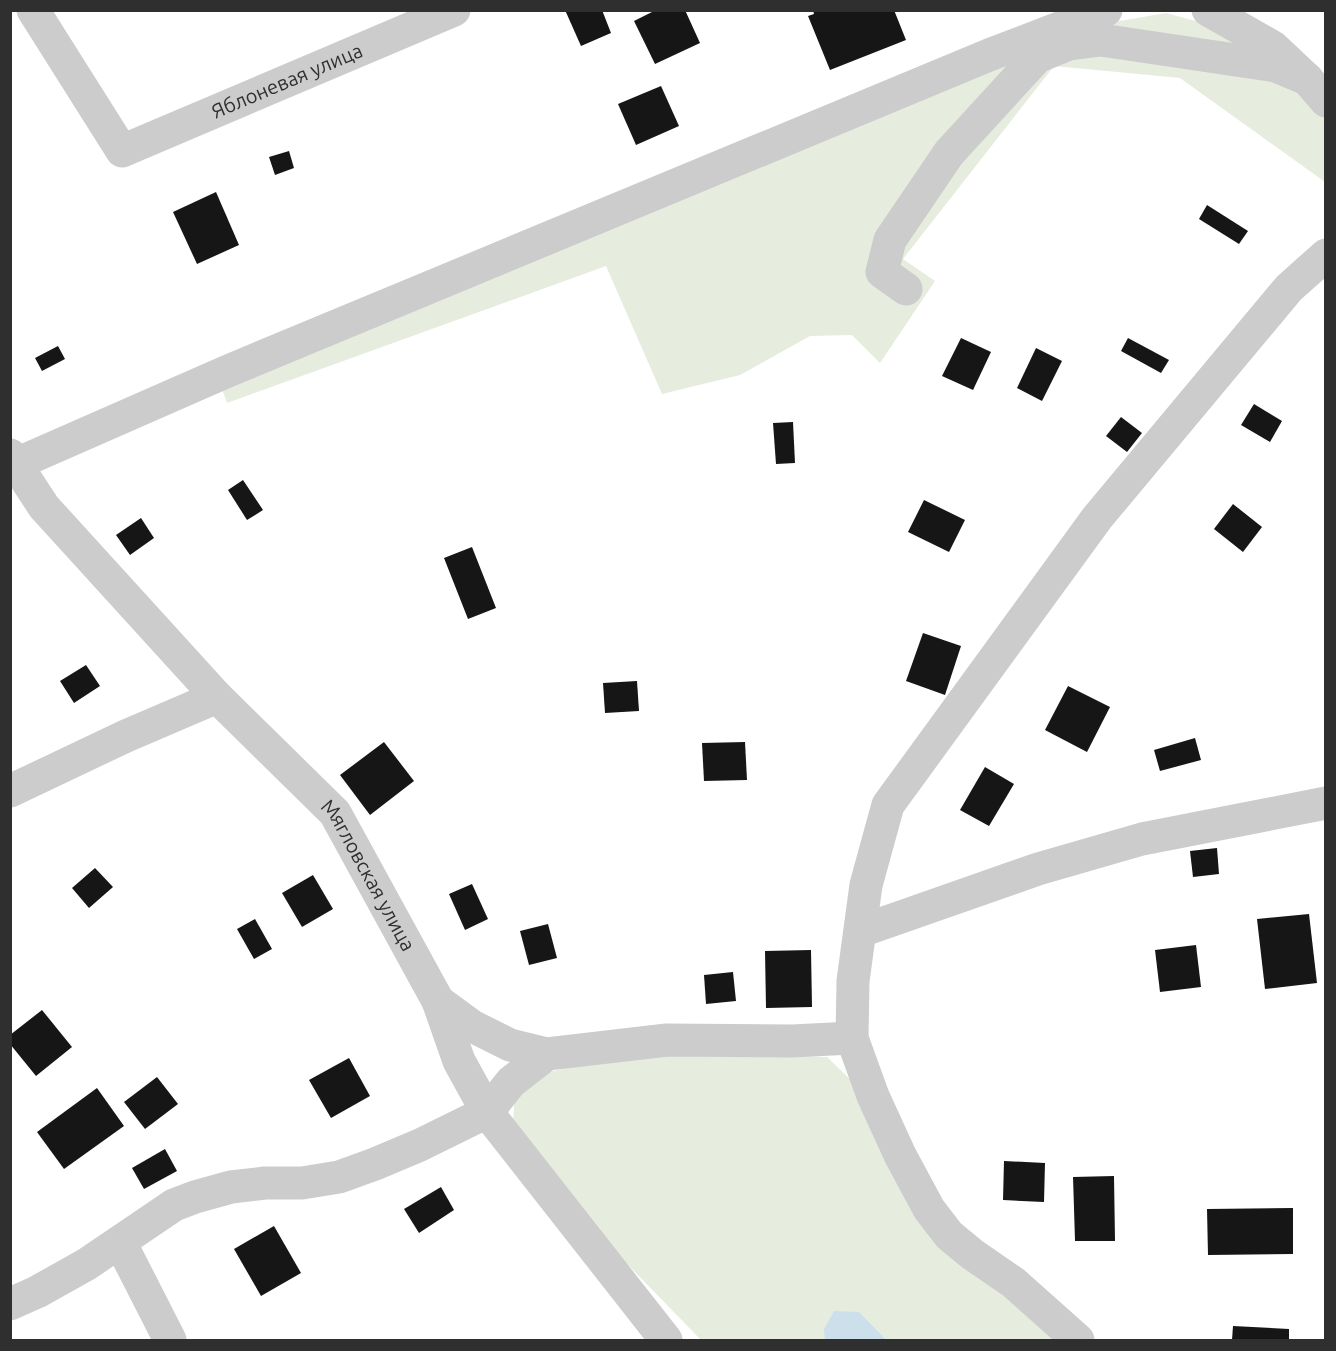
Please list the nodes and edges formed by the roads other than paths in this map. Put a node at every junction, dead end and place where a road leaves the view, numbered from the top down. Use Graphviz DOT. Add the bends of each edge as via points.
graph roads {
  1 [pos="33,10"];
  2 [pos="454,10"];
  3 [pos="1106,10"];
  4 [pos="1208,10"];
  5 [pos="1316,90"];
  6 [pos="1326,255"];
  7 [pos="906,289"];
  8 [pos="13,459"];
  9 [pos="217,697"];
  10 [pos="10,791"];
  11 [pos="1326,803"];
  12 [pos="861,931"];
  13 [pos="438,1001"];
  14 [pos="852,1038"];
  15 [pos="547,1054"];
  16 [pos="487,1112"];
  17 [pos="120,1242"];
  18 [pos="10,1304"];
  19 [pos="170,1341"];
  20 [pos="666,1341"];
  21 [pos="1078,1341"];
  1 -- 2 [label="street, Яблоневая улица" via="122,151"];
  3 -- 8 [label="street"];
  4 -- 5 [label="street" via="1273,47"];
  5 -- 7 [label="street" via="1276,66 1101,40 1069,44 1037,57 949,153 890,240 882,272"];
  6 -- 12 [label="street" via="1289,288 1097,518 888,805 866,885"];
  8 -- 9 [label="street, Мягловская улица" via="44,507"];
  9 -- 10 [label="street"];
  9 -- 13 [label="street, Мягловская улица" via="336,813"];
  11 -- 12 [label="street" via="1142,839 1038,869"];
  12 -- 14 [label="street" via="853,981"];
  13 -- 15 [label="street" via="472,1026 510,1045"];
  13 -- 16 [label="street, Мягловская улица" via="459,1061"];
  14 -- 15 [label="street" via="667,1040"];
  14 -- 21 [label="street" via="873,1096 928,1209 949,1235 1014,1283"];
  15 -- 16 [label="street" via="511,1082"];
  16 -- 17 [label="street" via="420,1145 339,1176 303,1183 231,1187 195,1197 174,1205"];
  16 -- 20 [label="street, Мягловская улица"];
  17 -- 18 [label="street"];
  17 -- 19 [label="street"];
}
